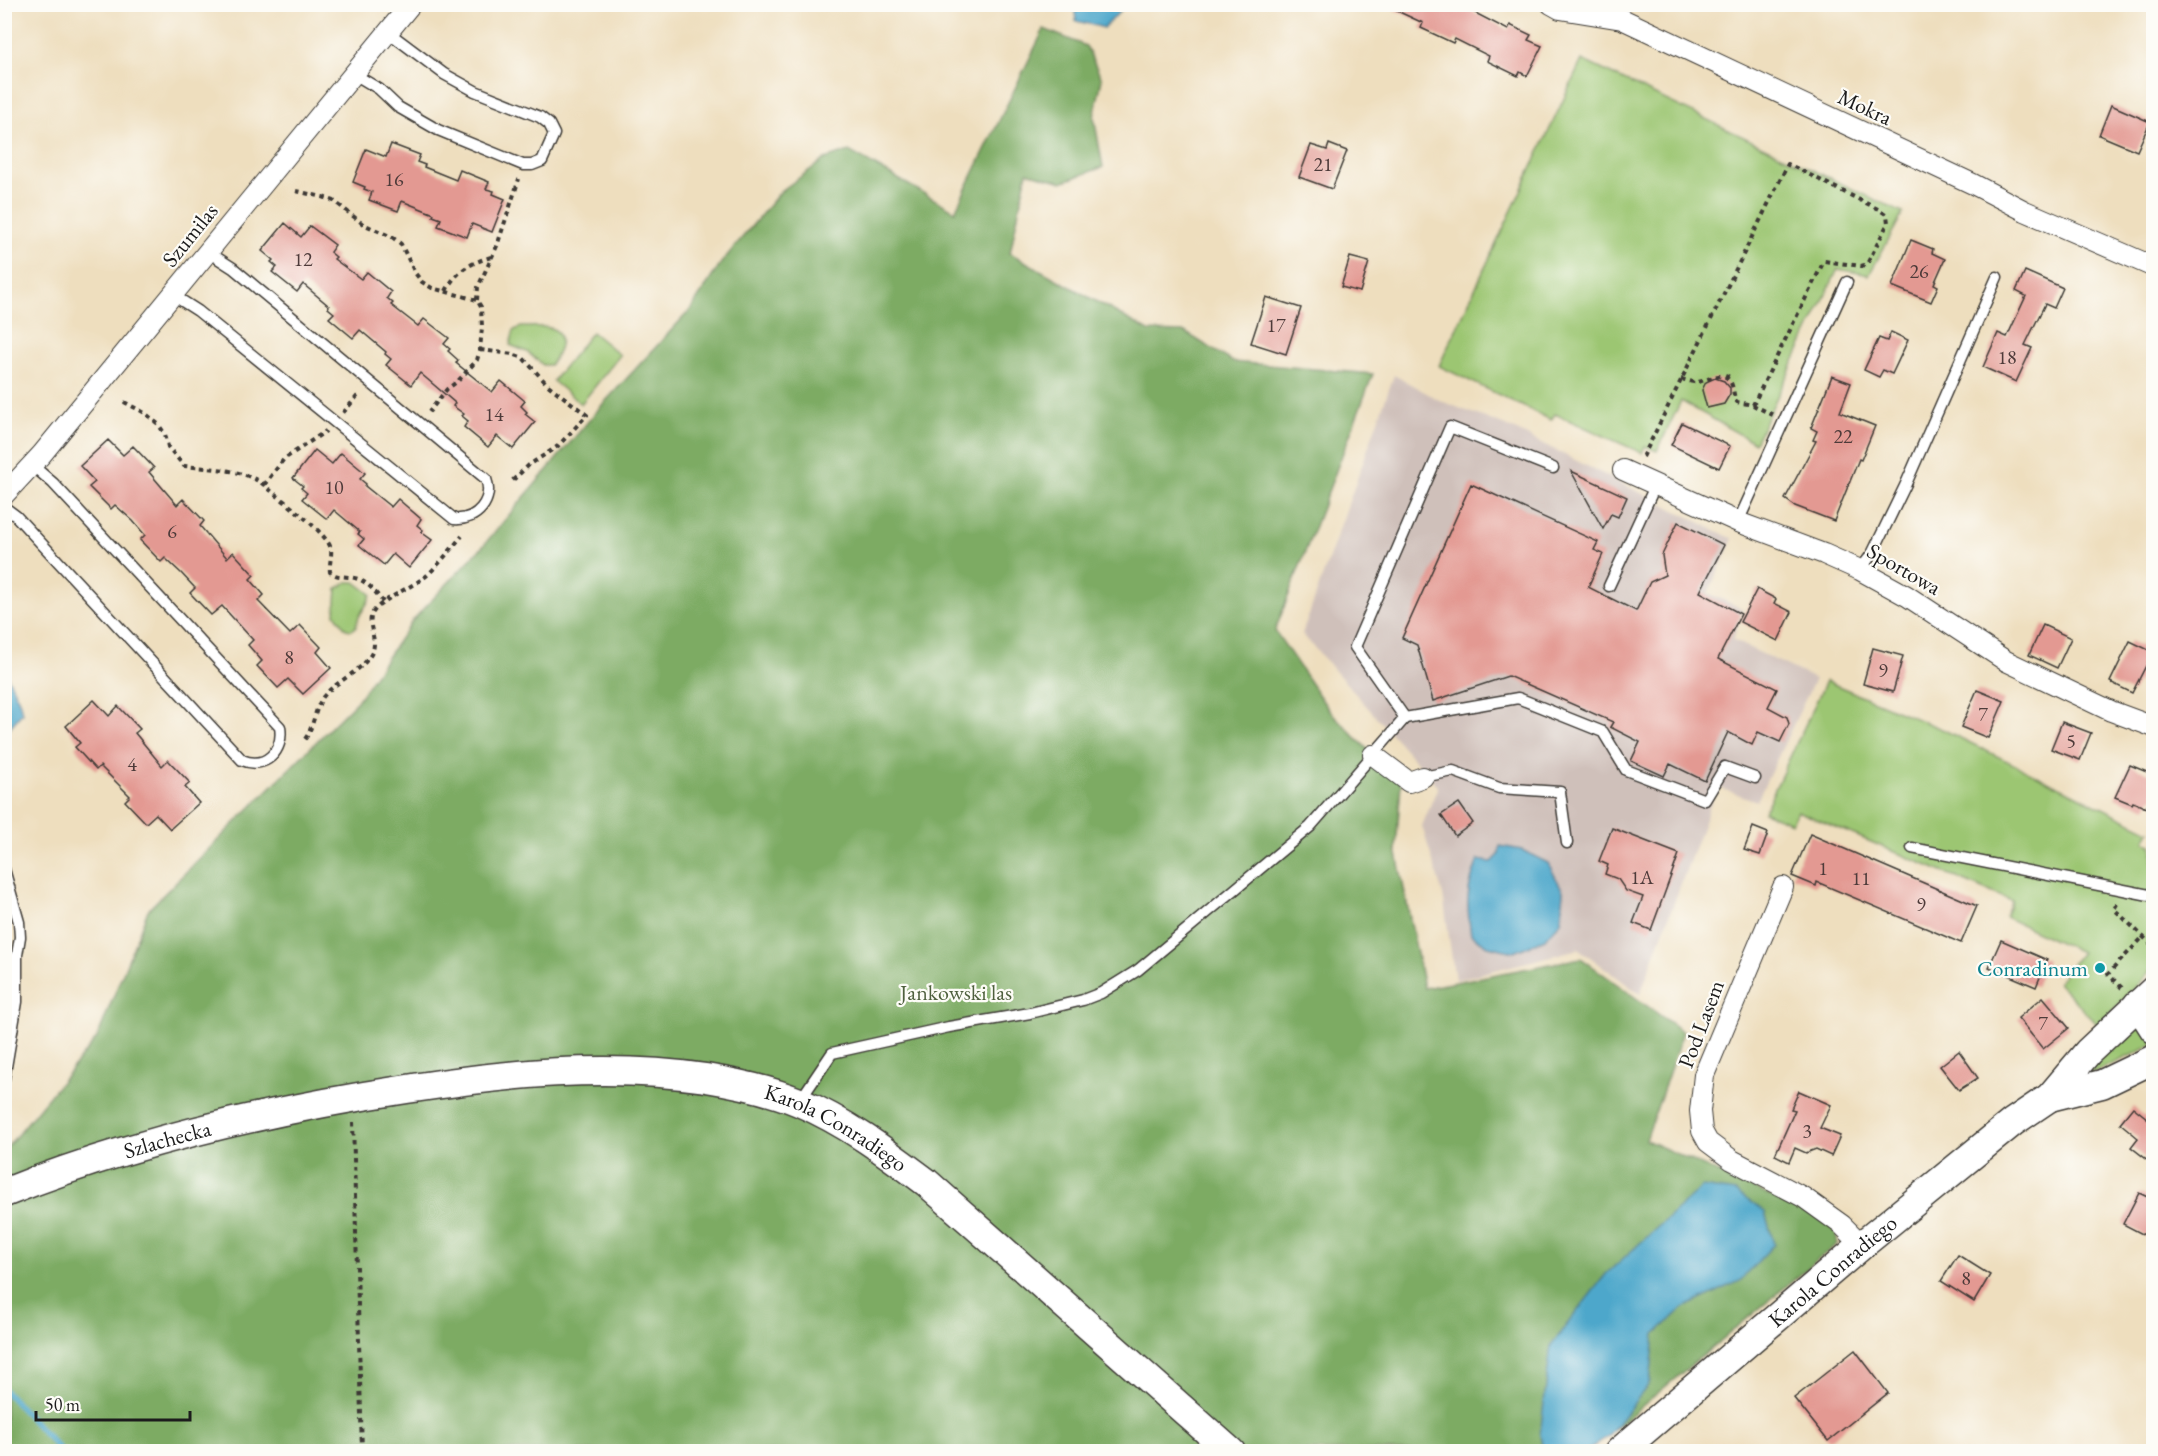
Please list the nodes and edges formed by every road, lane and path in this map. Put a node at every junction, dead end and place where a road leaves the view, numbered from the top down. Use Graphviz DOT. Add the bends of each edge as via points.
graph roads {
  1 [pos="411,4"];
  2 [pos="1551,4"];
  3 [pos="388,33"];
  4 [pos="354,74"];
  5 [pos="521,172"];
  6 [pos="296,191"];
  7 [pos="208,252"];
  8 [pos="492,257"];
  9 [pos="2154,267"];
  10 [pos="1997,277"];
  11 [pos="1848,282"];
  12 [pos="446,291"];
  13 [pos="172,294"];
  14 [pos="477,300"];
  15 [pos="480,350"];
  16 [pos="1729,371"];
  17 [pos="1726,378"];
  18 [pos="1681,379"];
  19 [pos="124,402"];
  20 [pos="429,412"];
  21 [pos="32,465"];
  22 [pos="1553,468"];
  23 [pos="1629,472"];
  24 [pos="512,481"];
  25 [pos="1656,484"];
  26 [pos="4,495"];
  27 [pos="4,507"];
  28 [pos="1738,522"];
  29 [pos="462,536"];
  30 [pos="1860,570"];
  31 [pos="1609,586"];
  32 [pos="383,602"];
  33 [pos="1405,718"];
  34 [pos="2154,727"];
  35 [pos="305,740"];
  36 [pos="1373,756"];
  37 [pos="1423,777"];
  38 [pos="1755,778"];
  39 [pos="1567,843"];
  40 [pos="1912,848"];
  41 [pos="4,869"];
  42 [pos="1783,888"];
  43 [pos="2154,896"];
  44 [pos="2114,909"];
  45 [pos="2143,937"];
  46 [pos="2154,947"];
  47 [pos="2138,994"];
  48 [pos="2154,1029"];
  49 [pos="2154,1059"];
  50 [pos="4,1079"];
  51 [pos="2050,1097"];
  52 [pos="344,1098"];
  53 [pos="799,1102"];
  54 [pos="4,1193"];
  55 [pos="1862,1245"];
  56 [pos="363,1452"];
  57 [pos="1231,1452"];
  58 [pos="1619,1452"];
  1 -- 3 [label="street, Szumilas"];
  2 -- 9 [label="street, Mokra" via="1560,9 1622,19 2025,211"];
  3 -- 4 [label="street, Szumilas"];
  3 -- 4 [label="lane" via="444,74 549,124 554,134 542,161 523,165 438,130 398,107"];
  4 -- 7 [label="street, Szumilas"];
  5 -- 8 [label="path"];
  6 -- 12 [label="path" via="334,201 363,224 392,237 401,244 422,282"];
  7 -- 13 [label="street, Szumilas"];
  7 -- 13 [label="lane" via="233,268 486,478 490,490 487,500 473,516 454,519"];
  8 -- 12 [label="path" via="463,268"];
  8 -- 14 [label="path" via="478,287"];
  10 -- 30 [label="lane" via="1905,486 1872,554"];
  11 -- 28 [label="lane"];
  12 -- 14 [label="path"];
  13 -- 21 [label="street, Szumilas"];
  14 -- 15 [label="path" via="481,306"];
  15 -- 20 [label="path" via="477,360 447,388"];
  15 -- 24 [label="path" via="523,358 548,385 587,415 558,446"];
  16 -- 17 [label="path"];
  17 -- 18 [label="path" via="1716,375 1698,383"];
  17 -- 18 [label="path" via="1737,402 1753,405 1824,261 1867,264 1888,223 1887,215 1788,164"];
  18 -- 23 [label="path"];
  19 -- 32 [label="path" via="158,424 168,447 184,466 254,477 325,537 331,550 330,572 338,577 360,579"];
  21 -- 26 [label="street, Szumilas"];
  21 -- 27 [label="lane" via="280,727 278,749 264,762 252,764 242,760"];
  22 -- 33 [label="lane" via="1450,427 1355,647"];
  23 -- 25 [label="street, Sportowa"];
  25 -- 28 [label="street, Sportowa"];
  25 -- 31 [label="lane"];
  28 -- 30 [label="street, Sportowa"];
  29 -- 32 [label="path" via="425,577"];
  30 -- 34 [label="street, Sportowa" via="2006,661"];
  32 -- 35 [label="path" via="372,614 374,647 369,657 323,697"];
  33 -- 36 [label="lane"];
  33 -- 38 [label="lane" via="1518,698 1604,732 1626,770 1705,800 1725,766"];
  36 -- 37 [label="street" via="1409,782"];
  36 -- 53 [label="lane" via="1310,827 1138,970 1101,993 1030,1013 832,1053"];
  37 -- 39 [label="lane" via="1453,771 1498,788 1560,792"];
  40 -- 43 [label="lane"];
  41 -- 50 [label="lane" via="20,937 16,1002"];
  42 -- 55 [label="street, Pod Lasem" via="1704,1075 1702,1131 1708,1142 1732,1160 1803,1197"];
  44 -- 45 [label="path"];
  45 -- 46 [label="path"];
  45 -- 47 [label="path" via="2108,974"];
  47 -- 48 [label="street"];
  47 -- 51 [label="street, Karola Conradiego"];
  49 -- 51 [label="street, Karola Conradiego" via="2102,1084"];
  51 -- 55 [label="street, Karola Conradiego" via="2013,1122"];
  52 -- 53 [label="street, Karola Conradiego" via="463,1080 593,1070 643,1071 728,1082"];
  52 -- 54 [label="street, Szlachecka" via="196,1130 99,1158"];
  52 -- 56 [label="path"];
  53 -- 57 [label="street, Karola Conradiego" via="840,1122 926,1182"];
  55 -- 58 [label="street, Karola Conradiego"];
}
